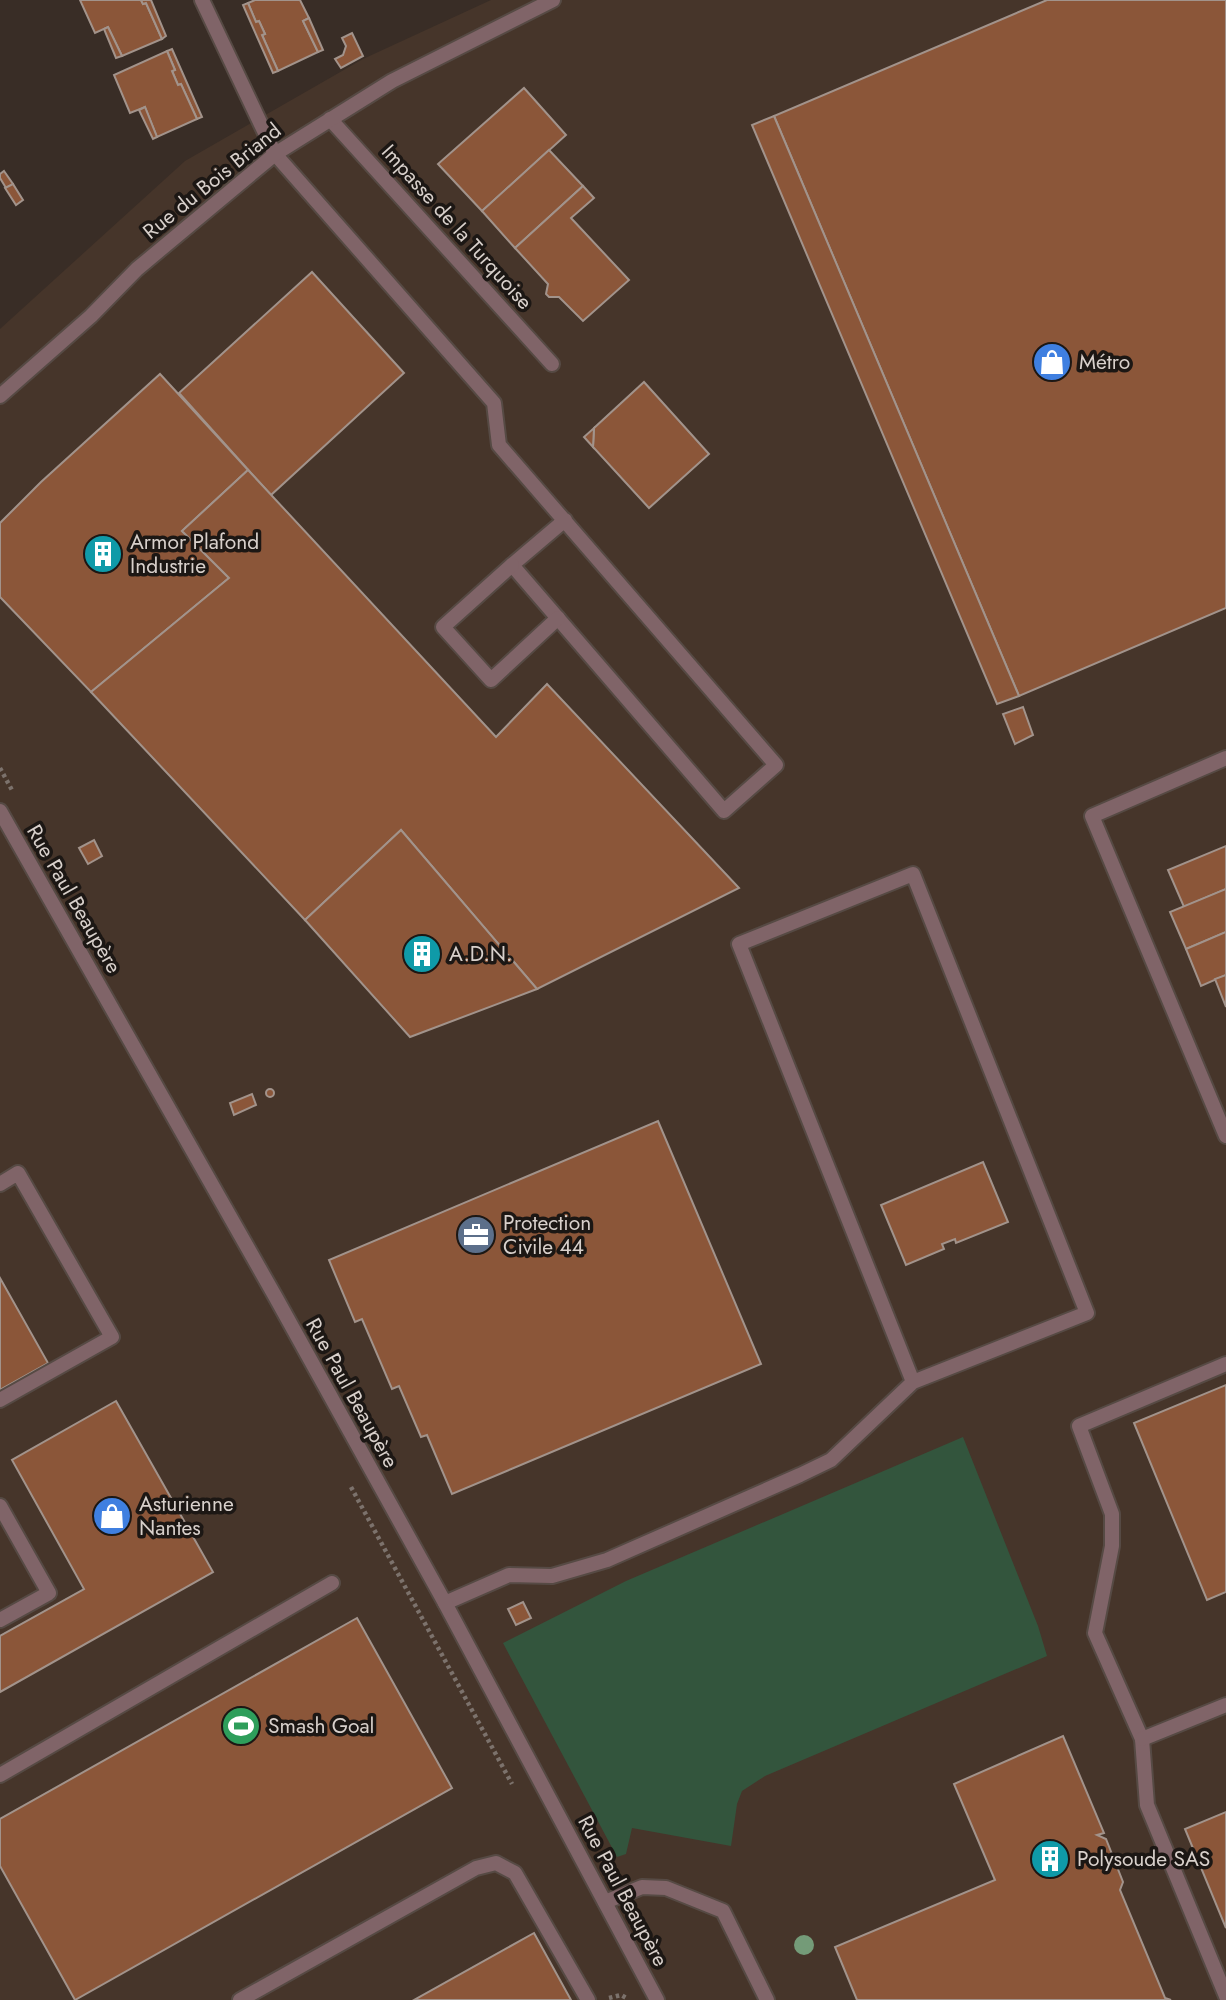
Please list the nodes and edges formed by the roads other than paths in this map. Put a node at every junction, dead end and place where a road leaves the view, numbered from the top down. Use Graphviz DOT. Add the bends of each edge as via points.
graph roads {
  1 [pos="202,0"];
  2 [pos="553,0"];
  3 [pos="330,119"];
  4 [pos="275,154"];
  5 [pos="552,364"];
  6 [pos="0,396"];
  7 [pos="565,520"];
  8 [pos="512,565"];
  9 [pos="558,618"];
  10 [pos="1226,758"];
  11 [pos="0,811"];
  12 [pos="1226,1136"];
  13 [pos="0,1184"];
  14 [pos="1226,1364"];
  15 [pos="913,1382"];
  16 [pos="0,1400"];
  17 [pos="0,1506"];
  18 [pos="332,1583"];
  19 [pos="445,1603"];
  20 [pos="0,1620"];
  21 [pos="1226,1705"];
  22 [pos="1142,1739"];
  23 [pos="0,1775"];
  24 [pos="605,1902"];
  25 [pos="1226,1996"];
  26 [pos="240,2000"];
  27 [pos="588,2000"];
  28 [pos="657,2000"];
  29 [pos="766,2000"];
  1 -- 4 [label="street"];
  2 -- 3 [label="street, Rue du Bois Briand" via="392,81"];
  3 -- 4 [label="street, Rue du Bois Briand"];
  3 -- 5 [label="street, Impasse de la Turquoise"];
  4 -- 6 [label="street, Rue du Bois Briand" via="137,270"];
  4 -- 7 [label="street" via="494,403 499,444"];
  7 -- 8 [label="street"];
  7 -- 9 [label="street" via="776,765 724,811"];
  8 -- 9 [label="street"];
  8 -- 9 [label="street" via="443,627 491,680"];
  10 -- 12 [label="street" via="1092,816"];
  11 -- 19 [label="street, Rue Paul Beaupère"];
  13 -- 16 [label="street" via="19,1173 112,1337"];
  14 -- 22 [label="street" via="1079,1426 1112,1514 1112,1546 1095,1633"];
  15 -- 15 [label="street" via="1087,1313 913,874 739,944"];
  15 -- 19 [label="street" via="831,1460 800,1475 607,1560 552,1576 509,1575"];
  17 -- 20 [label="street" via="49,1593"];
  18 -- 23 [label="street"];
  19 -- 24 [label="street, Rue Paul Beaupère"];
  21 -- 22 [label="street"];
  22 -- 25 [label="street" via="1147,1805"];
  24 -- 28 [label="street, Rue Paul Beaupère"];
  24 -- 29 [label="street" via="642,1887 666,1888 723,1910"];
  26 -- 27 [label="street" via="476,1868 496,1863 515,1873"];
}
